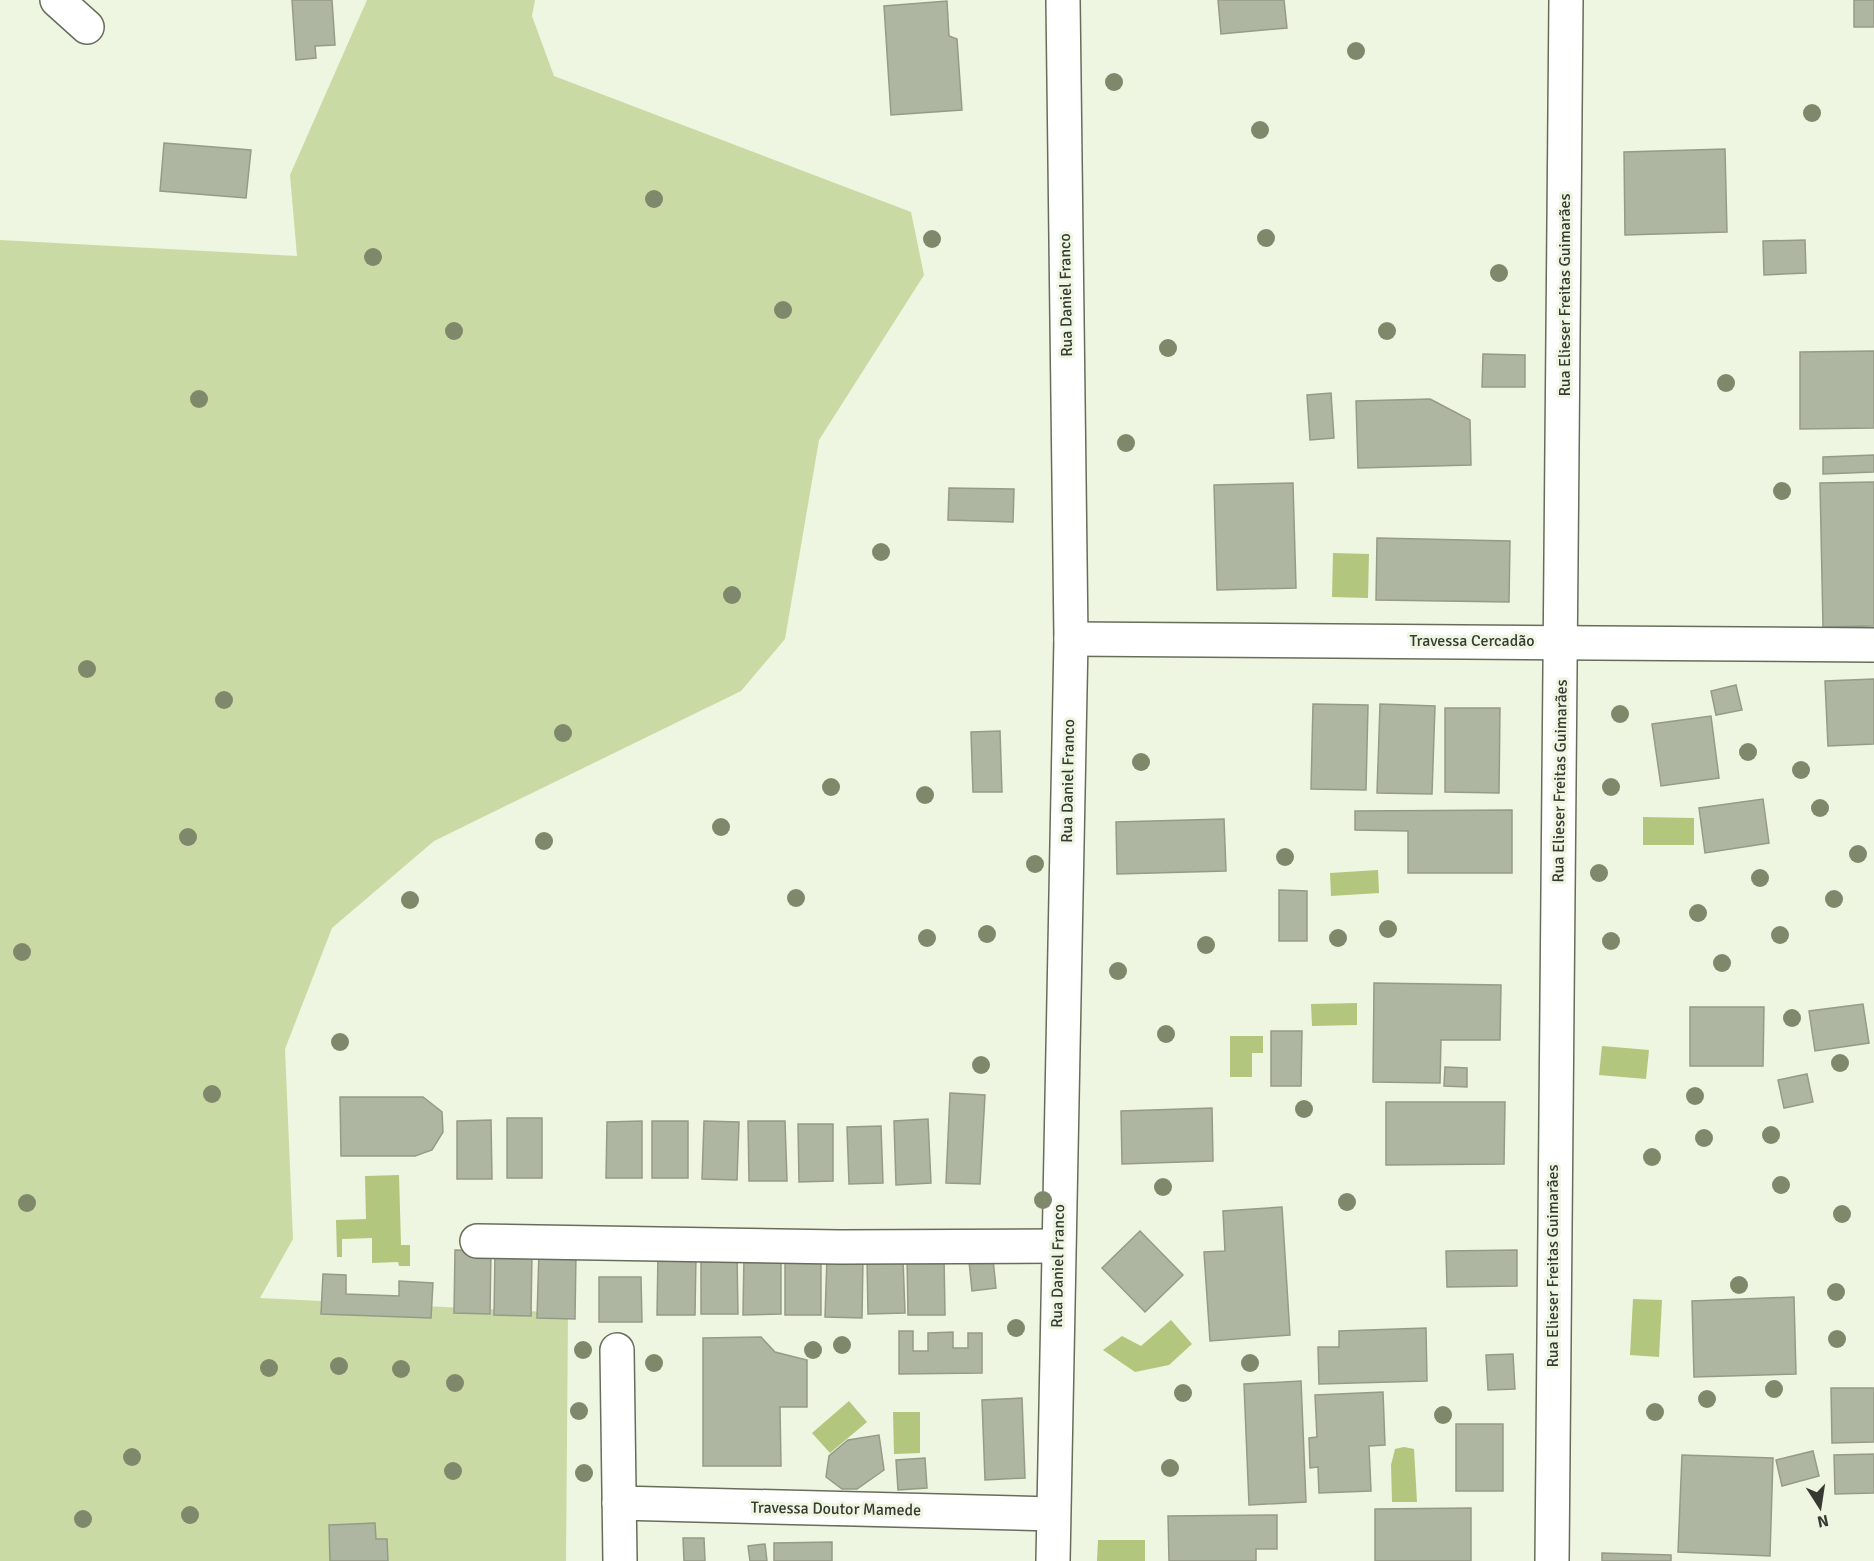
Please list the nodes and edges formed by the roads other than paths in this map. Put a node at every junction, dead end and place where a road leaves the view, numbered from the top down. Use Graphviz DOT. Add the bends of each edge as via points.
graph roads {
  1 [pos="57,0"];
  2 [pos="1063,0"];
  3 [pos="1566,0"];
  4 [pos="87,27"];
  5 [pos="1071,639"];
  6 [pos="1563,642"];
  7 [pos="1874,645"];
  8 [pos="477,1241"];
  9 [pos="1058,1246"];
  10 [pos="617,1350"];
  11 [pos="619,1503"];
  12 [pos="1053,1514"];
  13 [pos="620,1561"];
  14 [pos="1053,1561"];
  15 [pos="1552,1561"];
  1 -- 4 [label="street"];
  2 -- 5 [label="street, Rua Daniel Franco"];
  3 -- 6 [label="street, Rua Elieser Freitas Guimarães"];
  5 -- 6 [label="street, Travessa Cercadão"];
  5 -- 9 [label="street, Rua Daniel Franco"];
  6 -- 7 [label="street, Travessa Cercadão"];
  6 -- 15 [label="street, Rua Elieser Freitas Guimarães"];
  8 -- 9 [label="street"];
  9 -- 12 [label="street, Rua Daniel Franco"];
  10 -- 11 [label="street"];
  11 -- 12 [label="street, Travessa Doutor Mamede"];
  11 -- 13 [label="street"];
  12 -- 14 [label="street, Rua Daniel Franco"];
}
